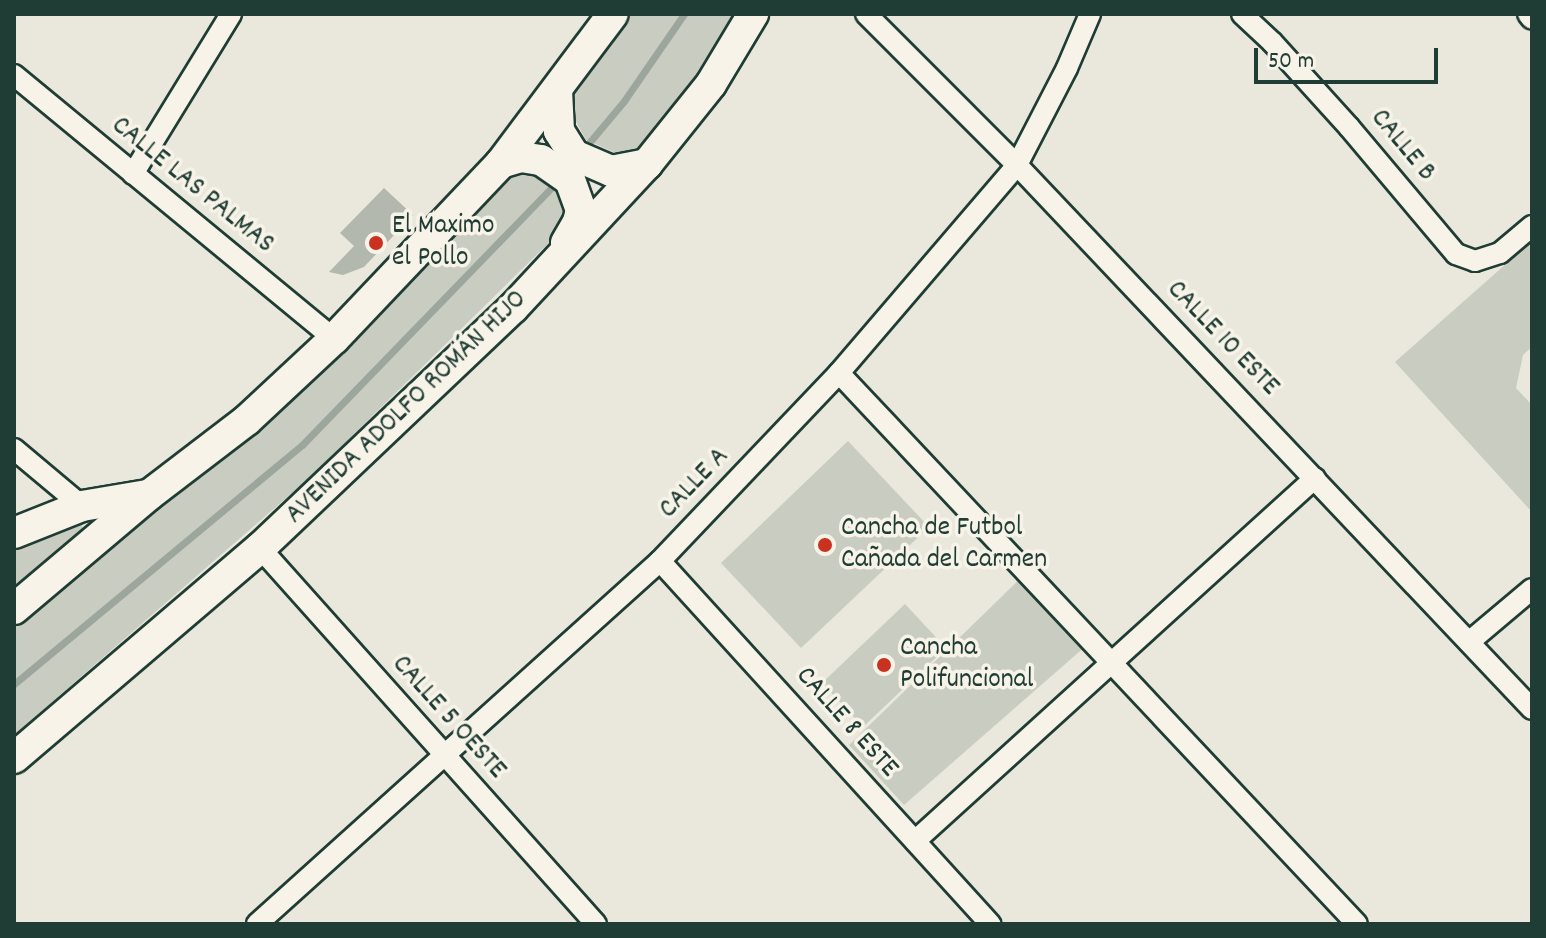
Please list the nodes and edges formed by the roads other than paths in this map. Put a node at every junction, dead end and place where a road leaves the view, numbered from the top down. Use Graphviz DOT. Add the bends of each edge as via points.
graph roads {
  1 [pos="231,14"];
  2 [pos="613,14"];
  3 [pos="753,14"];
  4 [pos="866,14"];
  5 [pos="1090,14"];
  6 [pos="1242,14"];
  7 [pos="1528,14"];
  8 [pos="1532,19"];
  9 [pos="14,75"];
  10 [pos="557,98"];
  11 [pos="506,161"];
  12 [pos="1017,165"];
  13 [pos="637,167"];
  14 [pos="133,174"];
  15 [pos="1532,226"];
  16 [pos="513,308"];
  17 [pos="334,339"];
  18 [pos="839,373"];
  19 [pos="14,449"];
  20 [pos="1315,478"];
  21 [pos="149,495"];
  22 [pos="82,506"];
  23 [pos="14,533"];
  24 [pos="260,548"];
  25 [pos="660,561"];
  26 [pos="1532,589"];
  27 [pos="14,609"];
  28 [pos="1469,642"];
  29 [pos="1111,662"];
  30 [pos="1532,709"];
  31 [pos="444,757"];
  32 [pos="14,758"];
  33 [pos="915,841"];
  34 [pos="257,924"];
  35 [pos="596,924"];
  36 [pos="990,924"];
  37 [pos="1357,924"];
  1 -- 14 [label="street"];
  2 -- 10 [label="main road"];
  3 -- 13 [label="main road, AVENIDA ADOLFO ROMÁN HIJO" via="711,84"];
  4 -- 12 [label="street, CALLE 10 ESTE"];
  5 -- 12 [label="street, CALLE A"];
  6 -- 15 [label="street, CALLE B" via="1349,127 1456,254 1475,261 1500,253"];
  7 -- 8 [label="street"];
  9 -- 14 [label="street, CALLE LAS PALMAS"];
  10 -- 11 [label="main road"];
  10 -- 13 [label="main road" via="561,137 574,155 596,167"];
  11 -- 16 [label="main road" via="549,163 570,180 580,203 571,239 529,282"];
  11 -- 17 [label="main road"];
  12 -- 18 [label="street, CALLE A"];
  12 -- 20 [label="street, CALLE 10 ESTE"];
  13 -- 16 [label="main road, AVENIDA ADOLFO ROMÁN HIJO"];
  14 -- 17 [label="street, CALLE LAS PALMAS"];
  16 -- 24 [label="main road, AVENIDA ADOLFO ROMÁN HIJO"];
  17 -- 21 [label="main road" via="247,420"];
  18 -- 25 [label="street, CALLE A"];
  18 -- 29 [label="street"];
  19 -- 22 [label="street"];
  20 -- 28 [label="street, CALLE 10 ESTE"];
  20 -- 29 [label="street"];
  21 -- 22 [label="main road"];
  21 -- 27 [label="main road"];
  22 -- 23 [label="main road"];
  24 -- 31 [label="street, CALLE 5 OESTE"];
  24 -- 32 [label="main road, AVENIDA ADOLFO ROMÁN HIJO"];
  25 -- 31 [label="street, CALLE A"];
  25 -- 33 [label="street, CALLE 8 ESTE"];
  26 -- 28 [label="street"];
  28 -- 30 [label="street, CALLE 10 ESTE"];
  29 -- 33 [label="street"];
  29 -- 37 [label="street"];
  31 -- 34 [label="street, CALLE A"];
  31 -- 35 [label="street, CALLE 5 OESTE"];
  33 -- 36 [label="street, CALLE 8 ESTE"];
}
